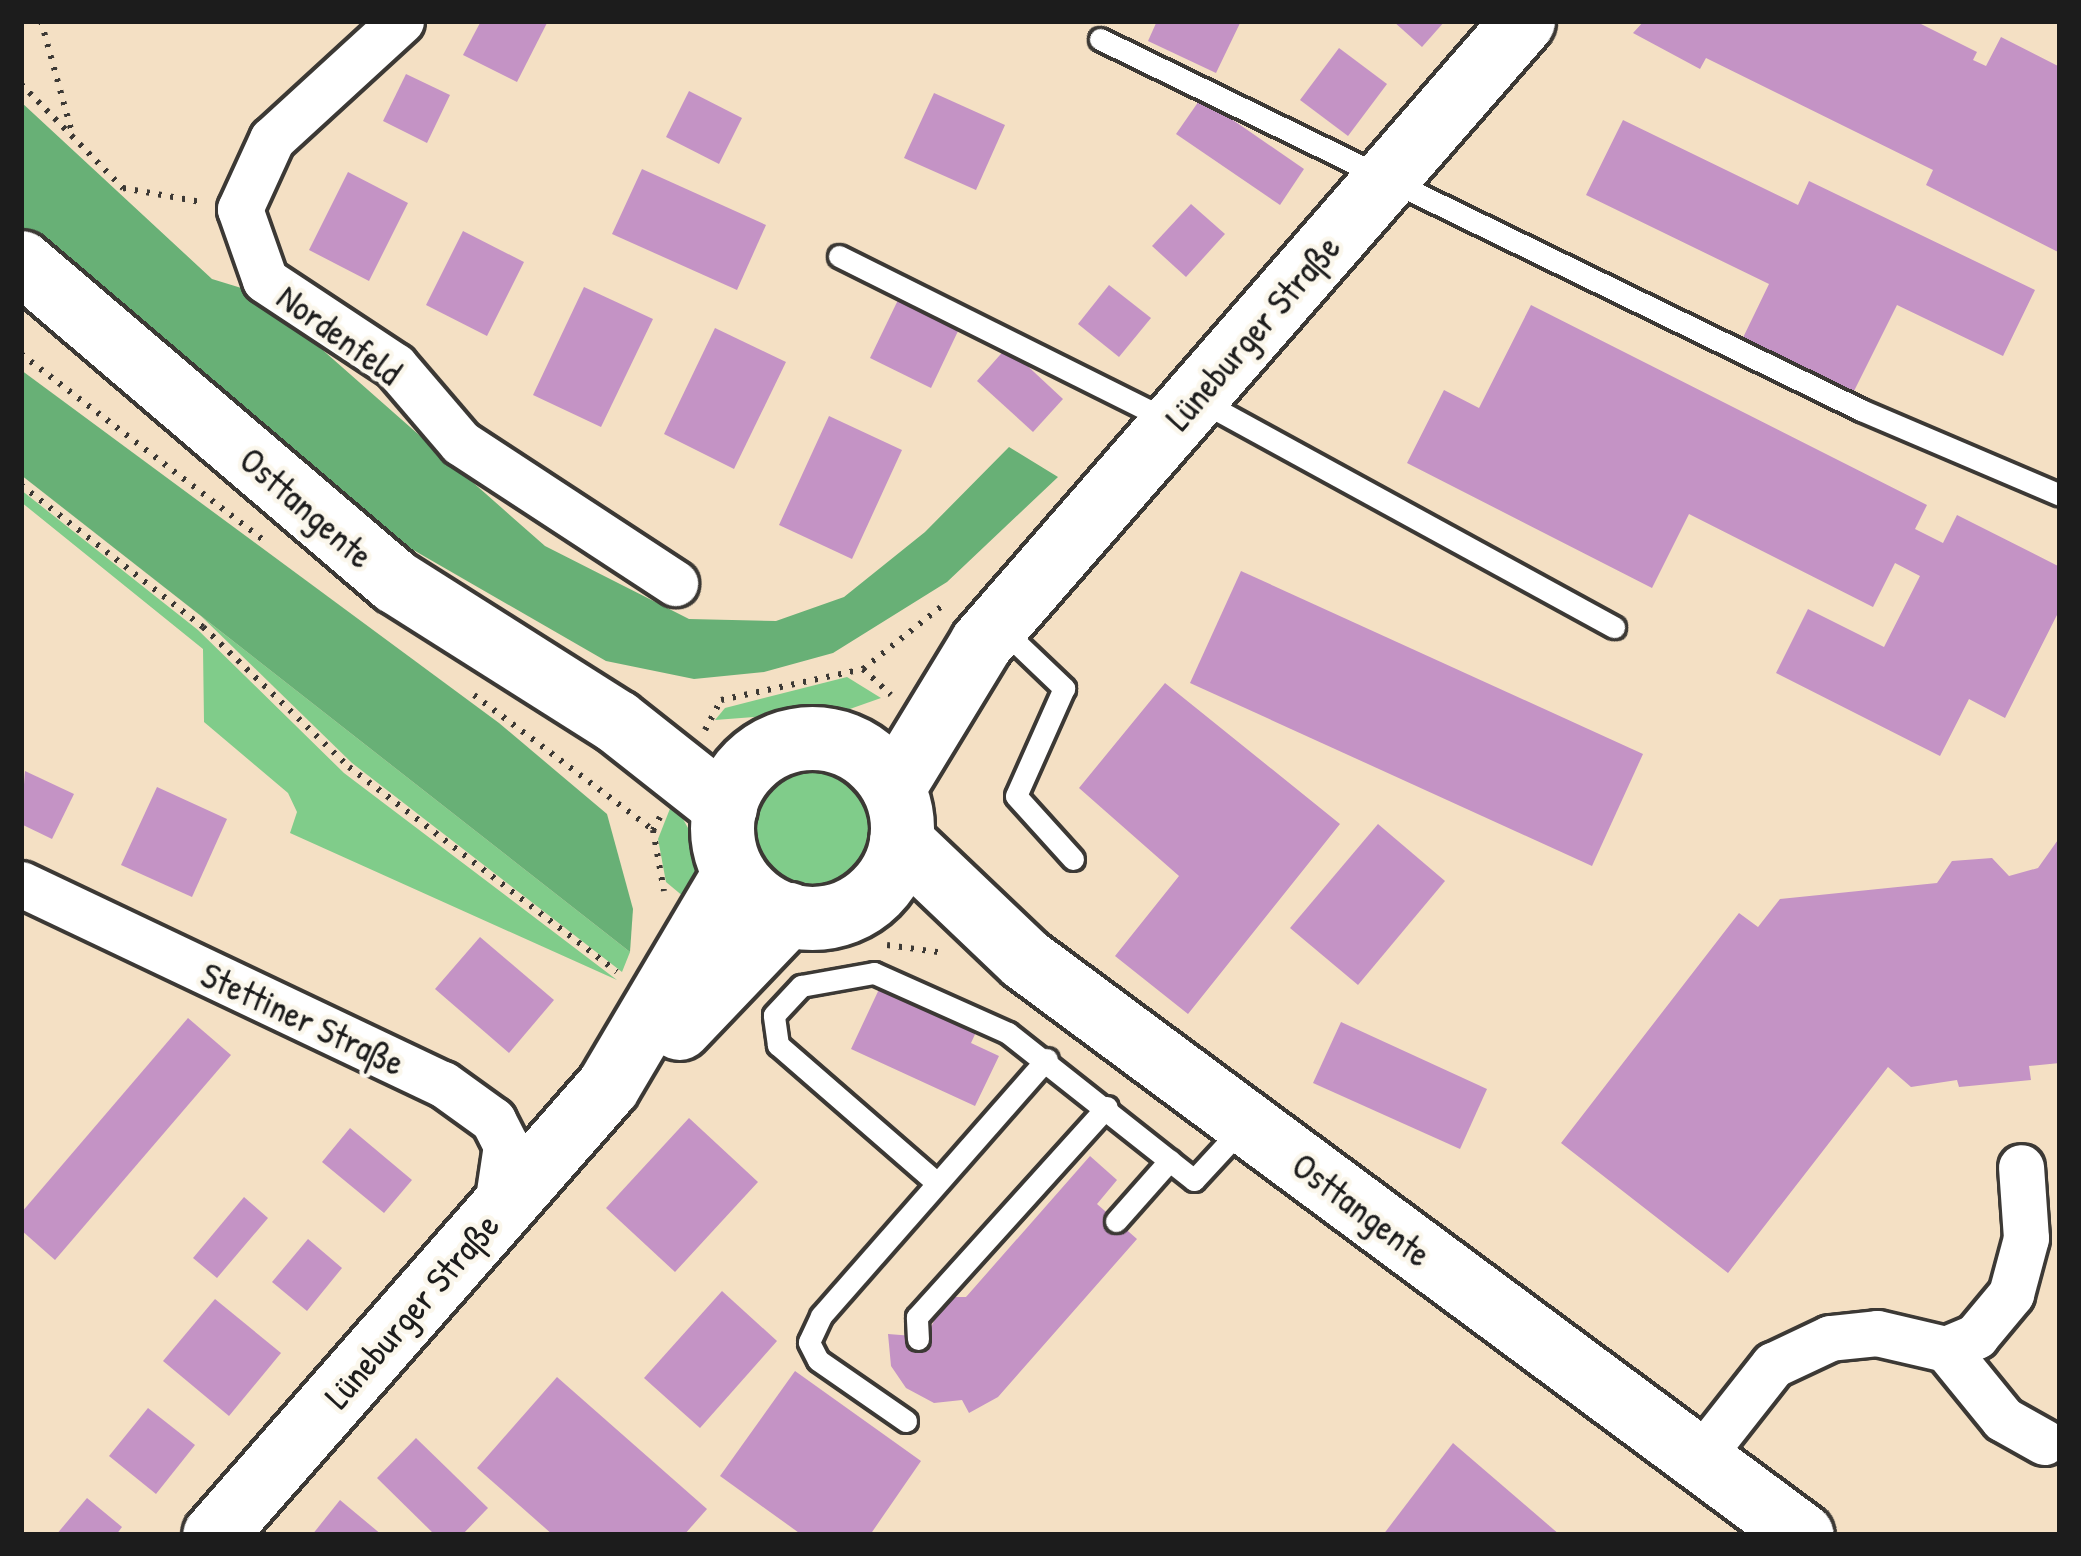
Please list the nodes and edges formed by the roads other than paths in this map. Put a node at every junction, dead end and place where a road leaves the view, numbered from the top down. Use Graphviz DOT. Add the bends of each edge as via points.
graph roads {
  1 [pos="401,21"];
  2 [pos="1523,21"];
  3 [pos="1100,39"];
  4 [pos="1387,177"];
  5 [pos="838,256"];
  6 [pos="21,262"];
  7 [pos="1185,411"];
  8 [pos="2060,495"];
  9 [pos="676,583"];
  10 [pos="1614,627"];
  11 [pos="989,634"];
  12 [pos="849,745"];
  13 [pos="715,770"];
  14 [pos="897,814"];
  15 [pos="1073,860"];
  16 [pos="734,873"];
  17 [pos="21,884"];
  18 [pos="871,896"];
  19 [pos="788,914"];
  20 [pos="1025,959"];
  21 [pos="1047,1059"];
  22 [pos="608,1086"];
  23 [pos="1107,1107"];
  24 [pos="1247,1124"];
  25 [pos="1170,1160"];
  26 [pos="2021,1167"];
  27 [pos="937,1183"];
  28 [pos="496,1212"];
  29 [pos="1116,1221"];
  30 [pos="918,1339"];
  31 [pos="1946,1349"];
  32 [pos="906,1421"];
  33 [pos="2055,1439"];
  34 [pos="1700,1460"];
  35 [pos="219,1533"];
  36 [pos="1802,1535"];
  1 -- 9 [label="street, Nordenfeld" via="272,140 240,209 265,280 395,366 461,443"];
  2 -- 4 [label="main road, Lüneburger Straße"];
  3 -- 4 [label="lane"];
  4 -- 7 [label="main road, Lüneburger Straße"];
  4 -- 8 [label="lane" via="1861,410"];
  5 -- 7 [label="lane"];
  6 -- 13 [label="main road, Osttangente" via="395,582 616,721"];
  7 -- 10 [label="lane"];
  7 -- 11 [label="main road, Lüneburger Straße"];
  11 -- 12 [label="main road, Lüneburger Straße"];
  11 -- 14 [label="main road, Lüneburger Straße"];
  11 -- 15 [label="lane" via="1064,688 1016,796"];
  12 -- 13 [label="main road" via="801,738"];
  12 -- 14 [label="main road"];
  13 -- 16 [label="main road"];
  14 -- 18 [label="main road, Lüneburger Straße"];
  14 -- 20 [label="main road, Osttangente"];
  16 -- 19 [label="main road" via="757,899"];
  16 -- 22 [label="main road, Lüneburger Straße"];
  17 -- 28 [label="street, Stettiner Straße" via="443,1084 493,1120 506,1145"];
  18 -- 19 [label="main road" via="823,917"];
  18 -- 20 [label="main road, Osttangente"];
  19 -- 22 [label="main road, Lüneburger Straße" via="658,1052"];
  20 -- 24 [label="main road, Osttangente"];
  21 -- 23 [label="lane"];
  21 -- 27 [label="lane"];
  21 -- 27 [label="lane" via="874,973 801,986 774,1015 778,1045"];
  22 -- 28 [label="main road, Lüneburger Straße"];
  23 -- 25 [label="lane"];
  23 -- 30 [label="lane" via="917,1317"];
  24 -- 25 [label="lane" via="1194,1180"];
  24 -- 34 [label="main road, Osttangente"];
  25 -- 29 [label="lane"];
  26 -- 31 [label="street" via="2026,1238 2011,1294 1976,1336"];
  27 -- 32 [label="lane" via="821,1316 809,1342 818,1360"];
  28 -- 35 [label="main road, Lüneburger Straße"];
  31 -- 33 [label="street" via="2003,1419"];
  31 -- 34 [label="street" via="1877,1333 1830,1338 1773,1365"];
  34 -- 36 [label="main road, Osttangente"];
}
